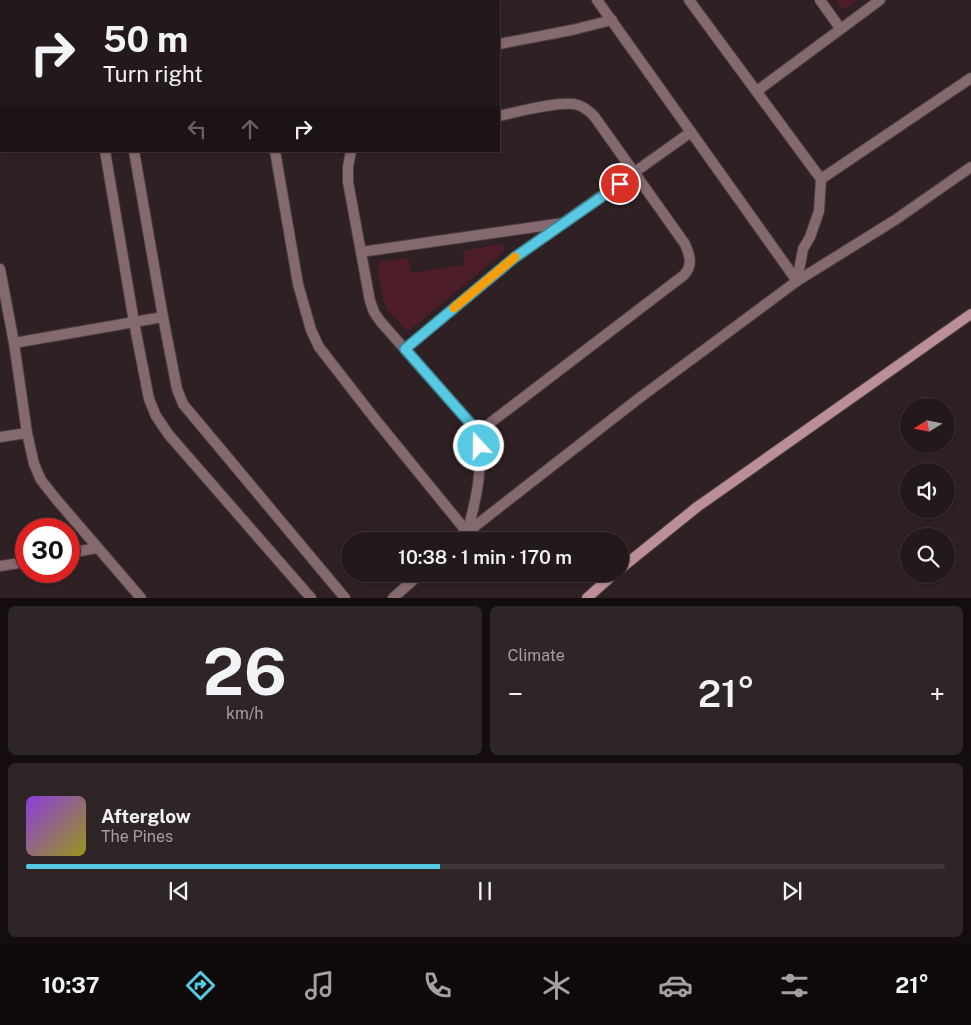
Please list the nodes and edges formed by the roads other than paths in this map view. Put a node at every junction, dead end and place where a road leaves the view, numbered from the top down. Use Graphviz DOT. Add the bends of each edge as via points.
graph roads {
  1 [pos="597,0"];
  2 [pos="689,0"];
  3 [pos="820,0"];
  4 [pos="880,0"];
  5 [pos="612,20"];
  6 [pos="840,28"];
  7 [pos="500,44"];
  8 [pos="971,78"];
  9 [pos="757,90"];
  10 [pos="500,116"];
  11 [pos="691,132"];
  12 [pos="105,152"];
  13 [pos="134,152"];
  14 [pos="275,152"];
  15 [pos="351,152"];
  16 [pos="971,167"];
  17 [pos="634,174"];
  18 [pos="821,179"];
  19 [pos="565,222"];
  20 [pos="361,252"];
  21 [pos="0,269"];
  22 [pos="797,281"];
  23 [pos="3,305"];
  24 [pos="971,314"];
  25 [pos="163,317"];
  26 [pos="134,322"];
  27 [pos="14,343"];
  28 [pos="405,349"];
  29 [pos="27,433"];
  30 [pos="476,433"];
  31 [pos="0,438"];
  32 [pos="467,532"];
  33 [pos="97,548"];
  34 [pos="80,551"];
  35 [pos="629,562"];
  36 [pos="15,564"];
  37 [pos="0,566"];
  38 [pos="411,582"];
  39 [pos="605,582"];
  40 [pos="141,598"];
  41 [pos="310,598"];
  42 [pos="345,598"];
  43 [pos="393,598"];
  44 [pos="586,598"];
  1 -- 5 [label="street"];
  2 -- 9 [label="street"];
  3 -- 6 [label="street"];
  4 -- 6 [label="street"];
  5 -- 7 [label="street"];
  5 -- 11 [label="street"];
  6 -- 9 [label="street"];
  8 -- 18 [label="street"];
  9 -- 18 [label="street"];
  10 -- 17 [label="street" via="577,104 594,116"];
  11 -- 17 [label="street"];
  11 -- 22 [label="street"];
  12 -- 26 [label="street"];
  13 -- 25 [label="street"];
  14 -- 32 [label="street" via="298,284 319,347"];
  15 -- 20 [label="street" via="348,182"];
  16 -- 22 [label="street" via="895,220"];
  17 -- 19 [label="street"];
  17 -- 30 [label="street" via="685,244 689,255 688,270"];
  18 -- 22 [label="street" via="819,211 803,249"];
  19 -- 20 [label="street"];
  19 -- 28 [label="street" via="514,258"];
  20 -- 28 [label="street" via="374,312"];
  21 -- 23 [label="street"];
  22 -- 32 [label="street"];
  23 -- 27 [label="street"];
  24 -- 35 [label="street" via="697,507"];
  25 -- 26 [label="street"];
  25 -- 42 [label="street" via="183,404"];
  26 -- 27 [label="street"];
  26 -- 41 [label="street" via="149,398 156,416"];
  27 -- 29 [label="street"];
  28 -- 30 [label="street"];
  29 -- 31 [label="street"];
  29 -- 33 [label="street" via="41,480"];
  30 -- 32 [label="street" via="479,446 478,486"];
  33 -- 34 [label="street"];
  33 -- 40 [label="street"];
  36 -- 37 [label="street"];
  38 -- 43 [label="street"];
  39 -- 44 [label="street"];
}
